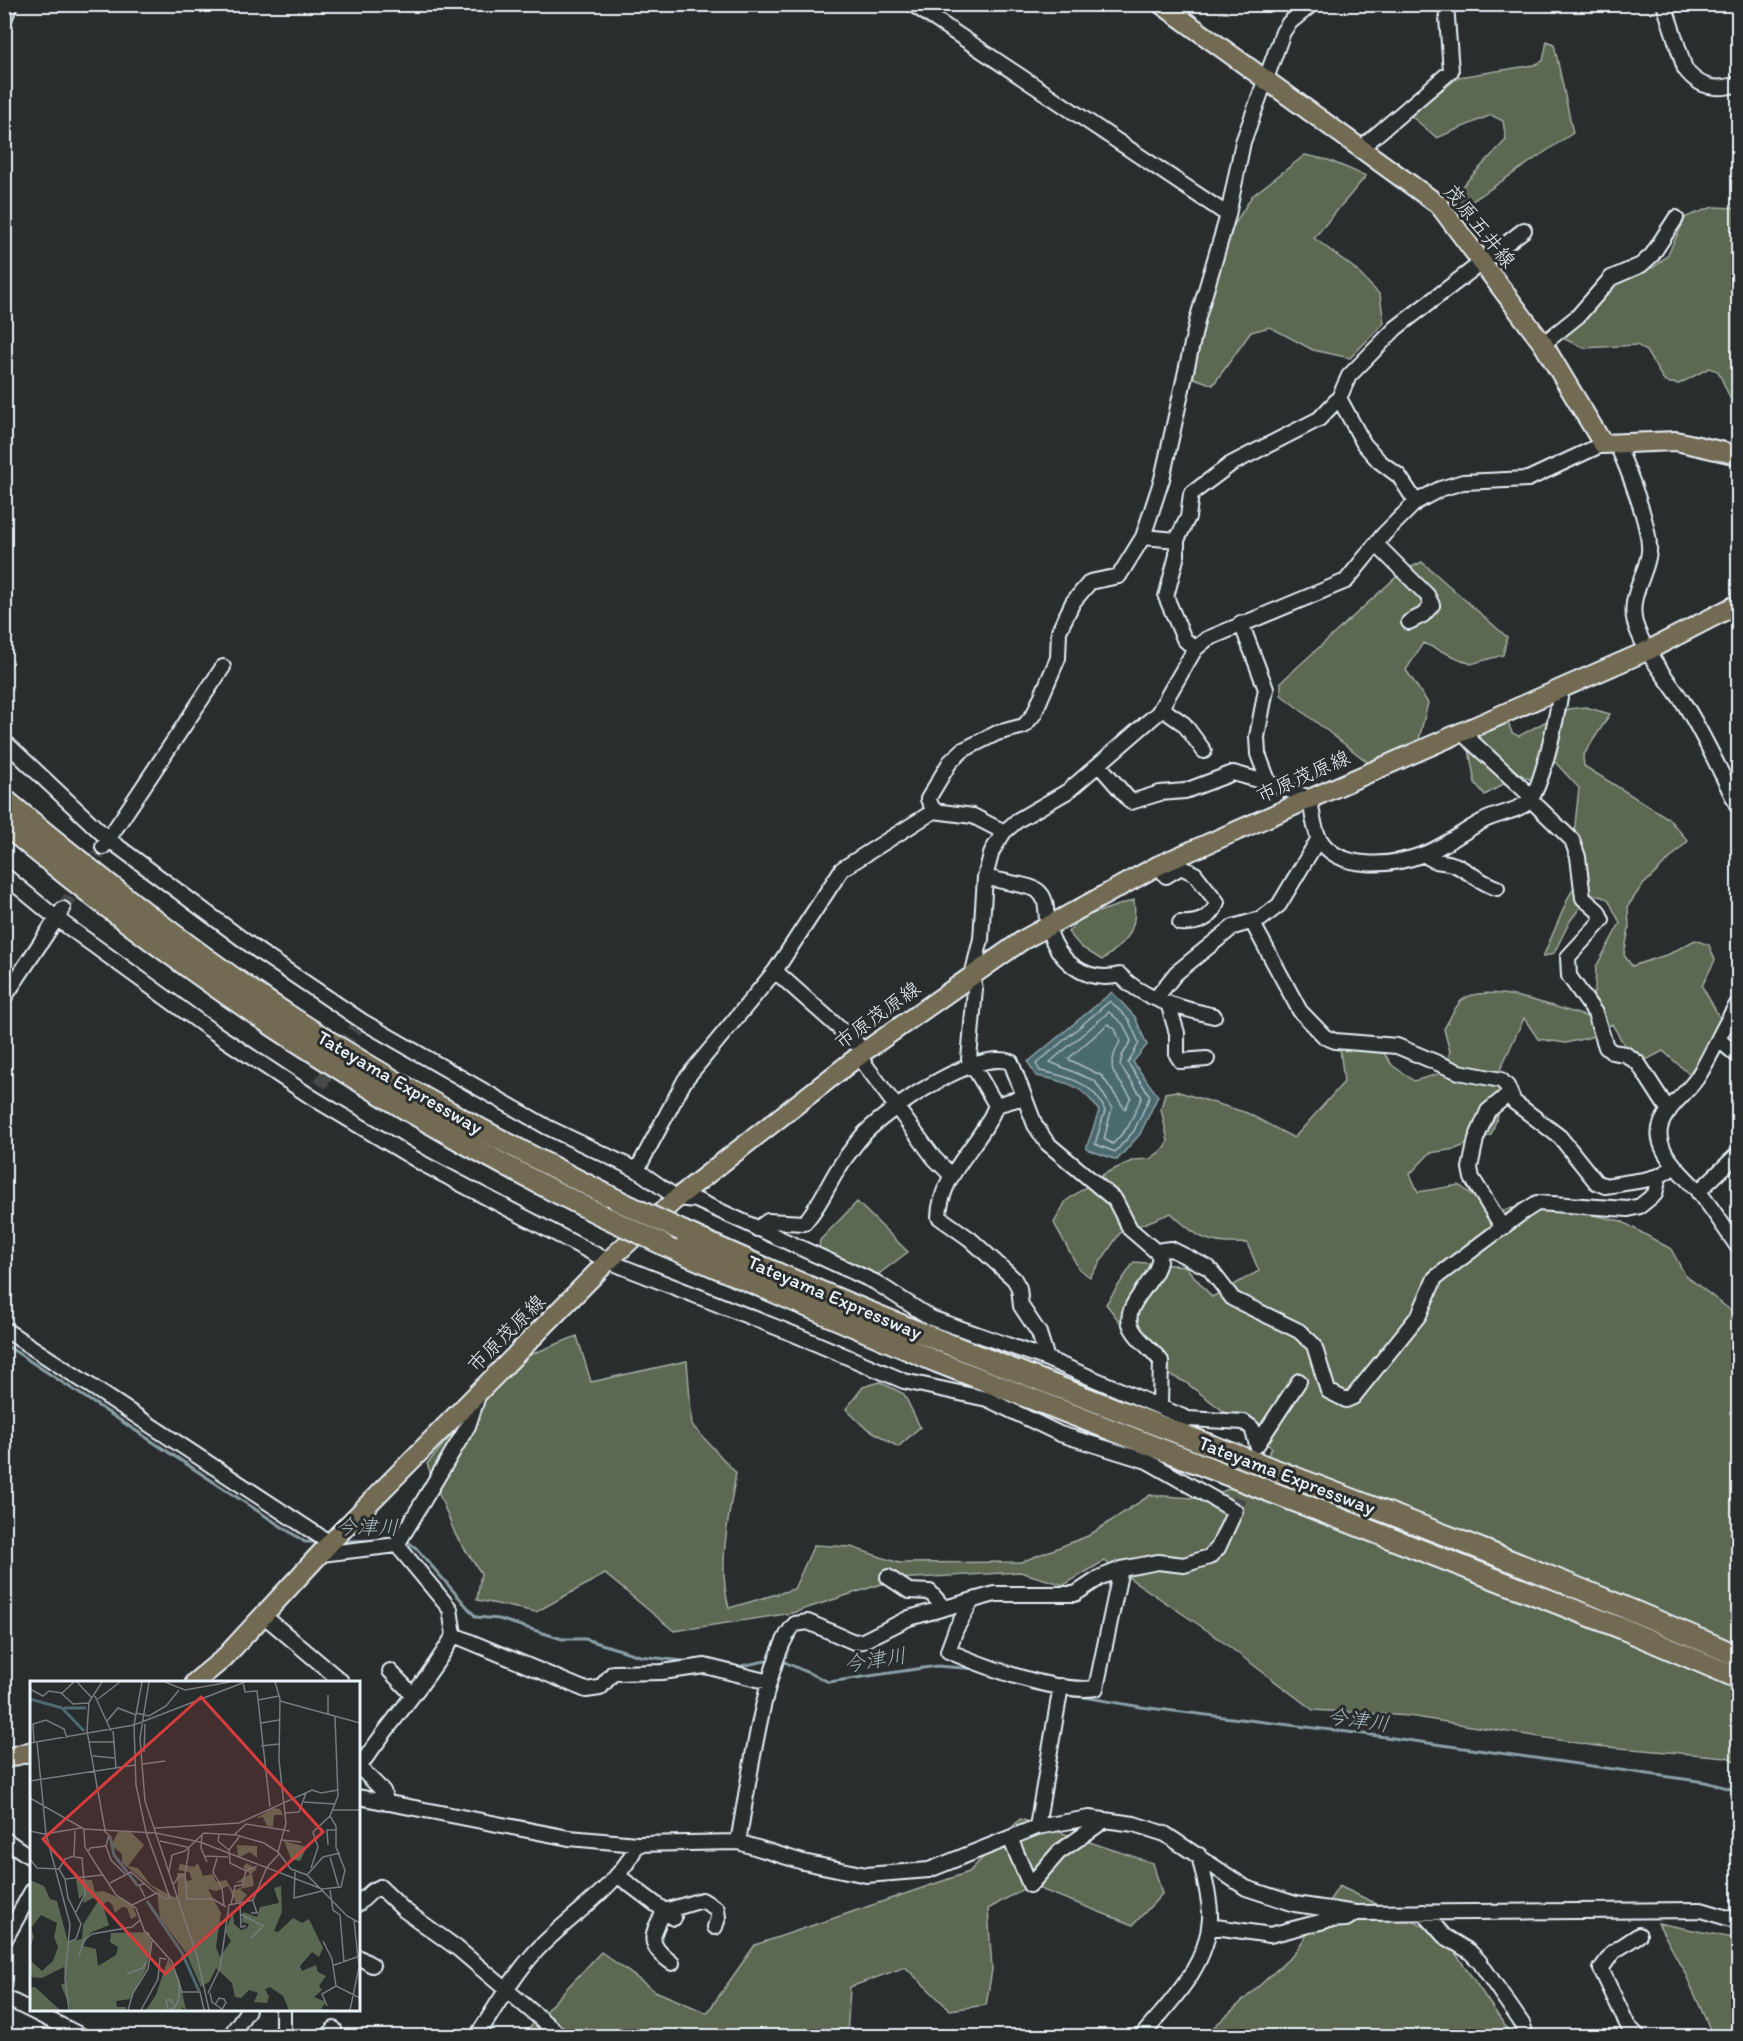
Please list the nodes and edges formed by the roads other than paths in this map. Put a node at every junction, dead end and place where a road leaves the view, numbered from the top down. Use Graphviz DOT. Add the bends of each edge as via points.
graph roads {
  1 [pos="10,4"];
  2 [pos="912,4"];
  3 [pos="1161,4"];
  4 [pos="1312,4"];
  5 [pos="1446,4"];
  6 [pos="1664,4"];
  7 [pos="4,20"];
  8 [pos="1265,80"];
  9 [pos="1738,84"];
  10 [pos="1361,148"];
  11 [pos="1228,215"];
  12 [pos="1676,218"];
  13 [pos="1524,230"];
  14 [pos="1484,263"];
  15 [pos="1543,344"];
  16 [pos="1340,398"];
  17 [pos="1609,443"];
  18 [pos="1738,455"];
  19 [pos="1416,502"];
  20 [pos="1143,537"];
  21 [pos="1177,540"];
  22 [pos="1376,544"];
  23 [pos="1738,604"];
  24 [pos="1409,622"];
  25 [pos="1241,623"];
  26 [pos="1195,649"];
  27 [pos="1648,650"];
  28 [pos="223,667"];
  29 [pos="1562,687"];
  30 [pos="1161,708"];
  31 [pos="1460,731"];
  32 [pos="4,741"];
  33 [pos="1204,751"];
  34 [pos="1099,765"];
  35 [pos="1269,783"];
  36 [pos="1310,798"];
  37 [pos="1531,798"];
  38 [pos="4,799"];
  39 [pos="1738,807"];
  40 [pos="934,811"];
  41 [pos="4,824"];
  42 [pos="1004,832"];
  43 [pos="1319,838"];
  44 [pos="106,843"];
  45 [pos="1424,854"];
  46 [pos="1159,865"];
  47 [pos="4,875"];
  48 [pos="985,878"];
  49 [pos="1497,888"];
  50 [pos="59,913"];
  51 [pos="1252,922"];
  52 [pos="1180,923"];
  53 [pos="1048,926"];
  54 [pos="775,971"];
  55 [pos="972,976"];
  56 [pos="4,998"];
  57 [pos="1162,1001"];
  58 [pos="1738,1003"];
  59 [pos="1214,1016"];
  60 [pos="1719,1040"];
  61 [pos="862,1053"];
  62 [pos="1738,1056"];
  63 [pos="1207,1059"];
  64 [pos="973,1066"];
  65 [pos="320,1085"];
  66 [pos="1510,1093"];
  67 [pos="1024,1097"];
  68 [pos="313,1098"];
  69 [pos="996,1105"];
  70 [pos="897,1106"];
  71 [pos="1669,1111"];
  72 [pos="1738,1154"];
  73 [pos="1674,1167"];
  74 [pos="637,1170"];
  75 [pos="952,1176"];
  76 [pos="1659,1176"];
  77 [pos="1698,1191"];
  78 [pos="677,1198"];
  79 [pos="1503,1228"];
  80 [pos="757,1229"];
  81 [pos="1738,1247"];
  82 [pos="1159,1254"];
  83 [pos="608,1261"];
  84 [pos="4,1329"];
  85 [pos="1047,1359"];
  86 [pos="1299,1381"];
  87 [pos="478,1393"];
  88 [pos="1160,1405"];
  89 [pos="330,1544"];
  90 [pos="397,1545"];
  91 [pos="1121,1569"];
  92 [pos="888,1577"];
  93 [pos="971,1602"];
  94 [pos="944,1608"];
  95 [pos="263,1615"];
  96 [pos="454,1635"];
  97 [pos="1738,1656"];
  98 [pos="390,1671"];
  99 [pos="1738,1678"];
  100 [pos="197,1681"];
  101 [pos="341,1681"];
  102 [pos="769,1682"];
  103 [pos="1061,1686"];
  104 [pos="412,1694"];
  105 [pos="30,1751"];
  106 [pos="4,1759"];
  107 [pos="360,1797"];
  108 [pos="387,1803"];
  109 [pos="1105,1820"];
  110 [pos="1037,1827"];
  111 [pos="1010,1838"];
  112 [pos="4,1839"];
  113 [pos="738,1842"];
  114 [pos="637,1844"];
  115 [pos="1199,1856"];
  116 [pos="30,1857"];
  117 [pos="617,1875"];
  118 [pos="30,1895"];
  119 [pos="360,1902"];
  120 [pos="1423,1912"];
  121 [pos="1356,1913"];
  122 [pos="670,1915"];
  123 [pos="1738,1921"];
  124 [pos="1209,1926"];
  125 [pos="714,1927"];
  126 [pos="1639,1935"];
  127 [pos="4,1941"];
  128 [pos="360,1958"];
  129 [pos="672,1963"];
  130 [pos="372,1965"];
  131 [pos="506,1990"];
  132 [pos="4,1997"];
  133 [pos="30,2010"];
  134 [pos="31,2011"];
  135 [pos="247,2011"];
  136 [pos="282,2011"];
  137 [pos="82,2037"];
  138 [pos="230,2037"];
  139 [pos="286,2037"];
  140 [pos="477,2037"];
  141 [pos="561,2037"];
  142 [pos="1142,2037"];
  143 [pos="1526,2037"];
  144 [pos="1638,2037"];
  1 -- 7 [label="street"];
  2 -- 11 [label="street"];
  3 -- 8 [label="main road, 茂原五井線"];
  4 -- 8 [label="street" via="1283,32"];
  5 -- 10 [label="street" via="1451,71"];
  6 -- 9 [label="street" via="1684,69 1691,77 1722,90"];
  8 -- 10 [label="main road, 茂原五井線"];
  8 -- 11 [label="street" via="1243,142"];
  10 -- 14 [label="main road, 茂原五井線" via="1439,205"];
  11 -- 20 [label="street" via="1198,317 1162,479"];
  12 -- 15 [label="street" via="1652,255 1641,265 1611,278 1578,316"];
  13 -- 14 [label="street"];
  14 -- 15 [label="main road, 茂原五井線"];
  14 -- 16 [label="street" via="1396,328 1349,376"];
  15 -- 17 [label="main road, 茂原五井線"];
  16 -- 19 [label="street" via="1364,444 1399,476"];
  16 -- 21 [label="street" via="1311,424 1245,455 1191,494 1188,517"];
  17 -- 18 [label="main road" via="1676,441"];
  17 -- 19 [label="street" via="1528,480 1463,482"];
  17 -- 27 [label="street" via="1629,470 1649,544 1632,604 1635,622"];
  19 -- 22 [label="street"];
  20 -- 21 [label="street"];
  20 -- 40 [label="street" via="1119,576 1090,582 1072,603 1059,631 1058,658 1034,714 1024,726 997,733 963,750 928,799"];
  21 -- 26 [label="street" via="1166,597 1177,626"];
  22 -- 24 [label="street" via="1427,595 1430,610"];
  22 -- 25 [label="street" via="1346,580"];
  23 -- 27 [label="main road, 市原茂原線"];
  25 -- 26 [label="street"];
  25 -- 35 [label="street" via="1266,688 1257,736 1258,754"];
  26 -- 30 [label="street"];
  27 -- 29 [label="main road, 市原茂原線"];
  27 -- 39 [label="street" via="1698,726"];
  28 -- 44 [label="street"];
  29 -- 31 [label="main road, 市原茂原線"];
  29 -- 37 [label="street" via="1540,778"];
  30 -- 33 [label="street" via="1184,724"];
  30 -- 34 [label="street"];
  31 -- 36 [label="main road, 市原茂原線"];
  31 -- 37 [label="street"];
  32 -- 44 [label="street"];
  34 -- 35 [label="street" via="1131,802 1160,793 1185,791 1233,773"];
  34 -- 42 [label="street" via="1068,791"];
  35 -- 36 [label="street"];
  36 -- 43 [label="street"];
  36 -- 46 [label="main road, 市原茂原線"];
  37 -- 45 [label="street" via="1523,806 1486,819"];
  37 -- 71 [label="street" via="1572,840 1583,898 1598,911 1602,921 1568,957 1569,976 1595,1013 1605,1047 1638,1063"];
  38 -- 97 [label="highway, Tateyama Expressway, bridge" via="106,884 296,1021 451,1114 617,1200 945,1344 1421,1525"];
  40 -- 42 [label="street" via="974,816"];
  40 -- 54 [label="street" via="842,869"];
  41 -- 99 [label="highway, Tateyama Expressway, bridge" via="140,933 287,1037 441,1132 600,1215 937,1362 1621,1628"];
  42 -- 48 [label="street" via="992,851"];
  43 -- 45 [label="street" via="1343,858 1368,864"];
  43 -- 51 [label="street" via="1279,905"];
  44 -- 74 [label="street" via="359,1025 547,1127"];
  45 -- 49 [label="street" via="1436,863 1456,866 1483,884"];
  46 -- 52 [label="street" via="1166,876 1181,867 1188,870 1217,902 1201,921"];
  46 -- 53 [label="main road, 市原茂原線"];
  47 -- 50 [label="street"];
  48 -- 53 [label="street" via="1026,885 1037,891 1046,906"];
  48 -- 55 [label="street" via="981,939"];
  50 -- 56 [label="street"];
  50 -- 68 [label="street" via="209,1029"];
  51 -- 57 [label="street" via="1233,927 1176,973"];
  51 -- 66 [label="street" via="1300,1011 1325,1037 1397,1046 1459,1072 1501,1080"];
  53 -- 55 [label="main road, 市原茂原線"];
  53 -- 57 [label="street" via="1057,946 1079,972 1092,977 1120,975"];
  54 -- 61 [label="street"];
  54 -- 74 [label="street" via="685,1080"];
  55 -- 61 [label="main road, 市原茂原線"];
  55 -- 64 [label="street" via="975,989 969,1059"];
  57 -- 59 [label="street"];
  57 -- 63 [label="street" via="1177,1033 1177,1055 1181,1061"];
  58 -- 60 [label="street"];
  60 -- 62 [label="street"];
  60 -- 71 [label="street" via="1698,1078"];
  61 -- 70 [label="street"];
  61 -- 78 [label="main road, 市原茂原線"];
  64 -- 67 [label="street" via="999,1060 1011,1062"];
  64 -- 69 [label="street"];
  64 -- 70 [label="street"];
  65 -- 68 [label="street"];
  66 -- 76 [label="street" via="1514,1102 1560,1137 1596,1182 1619,1185"];
  66 -- 79 [label="street" via="1488,1111 1476,1139 1470,1168 1472,1178"];
  67 -- 69 [label="street"];
  67 -- 82 [label="street" via="1047,1143 1115,1200 1130,1229"];
  68 -- 83 [label="street" via="426,1166"];
  69 -- 75 [label="street" via="991,1119"];
  70 -- 75 [label="street" via="934,1158"];
  70 -- 80 [label="street" via="867,1131 847,1156 804,1223 768,1221"];
  71 -- 73 [label="street" via="1660,1124 1660,1138"];
  72 -- 77 [label="street"];
  73 -- 76 [label="street"];
  73 -- 77 [label="street"];
  74 -- 78 [label="street"];
  75 -- 85 [label="street" via="939,1217 1014,1279 1021,1306 1039,1333"];
  76 -- 79 [label="street" via="1655,1194 1640,1206 1614,1209 1537,1203"];
  77 -- 81 [label="street"];
  78 -- 80 [label="street" via="696,1200"];
  78 -- 83 [label="main road, 市原茂原線"];
  79 -- 82 [label="street" via="1435,1278 1419,1315 1353,1397 1346,1400 1328,1391 1314,1345 1299,1331 1233,1299 1209,1268 1171,1249"];
  80 -- 85 [label="street" via="875,1282 931,1318"];
  82 -- 88 [label="street" via="1157,1267 1134,1305 1129,1323 1161,1361"];
  83 -- 87 [label="main road, 市原茂原線"];
  83 -- 91 [label="street" via="904,1381 987,1399 1060,1434 1147,1461 1234,1510 1227,1530 1209,1557 1184,1565 1158,1562"];
  84 -- 89 [label="street"];
  85 -- 88 [label="street"];
  86 -- 88 [label="street" via="1257,1445 1252,1428 1244,1422 1188,1419"];
  87 -- 89 [label="main road, 市原茂原線"];
  87 -- 90 [label="street" via="468,1426"];
  89 -- 90 [label="street"];
  89 -- 95 [label="main road, 市原茂原線"];
  90 -- 96 [label="street" via="450,1609"];
  91 -- 93 [label="street" via="1075,1594 995,1594"];
  91 -- 103 [label="street" via="1096,1688"];
  92 -- 94 [label="street" via="909,1591 930,1592"];
  93 -- 94 [label="street"];
  93 -- 103 [label="street" via="948,1651 983,1666"];
  94 -- 102 [label="street" via="909,1618 854,1642 808,1622 795,1624 783,1642"];
  95 -- 100 [label="main road, 市原茂原線"];
  95 -- 101 [label="street"];
  96 -- 102 [label="street" via="586,1690 600,1688 613,1673 705,1666"];
  96 -- 104 [label="street" via="437,1665"];
  98 -- 104 [label="street"];
  102 -- 113 [label="street"];
  103 -- 110 [label="street"];
  104 -- 108 [label="street" via="362,1763 361,1770 383,1791"];
  105 -- 106 [label="main road"];
  107 -- 108 [label="street"];
  108 -- 114 [label="street" via="569,1838"];
  109 -- 110 [label="street" via="1089,1818"];
  109 -- 111 [label="street" via="1059,1852 1030,1885"];
  109 -- 115 [label="street" via="1165,1834"];
  110 -- 111 [label="street"];
  111 -- 113 [label="street" via="929,1870 866,1875 802,1862"];
  112 -- 116 [label="street"];
  113 -- 114 [label="street"];
  114 -- 117 [label="street" via="631,1859"];
  115 -- 121 [label="street" via="1246,1888 1295,1904"];
  115 -- 124 [label="street" via="1211,1917"];
  117 -- 122 [label="street"];
  117 -- 131 [label="street" via="537,1950"];
  118 -- 127 [label="street"];
  119 -- 131 [label="street" via="380,1887"];
  120 -- 121 [label="street"];
  120 -- 123 [label="street" via="1701,1910"];
  120 -- 143 [label="street" via="1444,1936 1479,1961 1523,2025"];
  121 -- 124 [label="street" via="1346,1919 1270,1935"];
  122 -- 125 [label="street" via="702,1900 717,1909"];
  122 -- 129 [label="street" via="656,1926 653,1940 656,1951"];
  124 -- 142 [label="street" via="1206,1948 1197,1967"];
  126 -- 144 [label="street" via="1613,1952 1601,1969 1628,2026"];
  128 -- 130 [label="street"];
  131 -- 140 [label="street"];
  131 -- 141 [label="street"];
  132 -- 133 [label="street"];
  134 -- 137 [label="street"];
  135 -- 138 [label="street"];
  136 -- 139 [label="street"];
}
